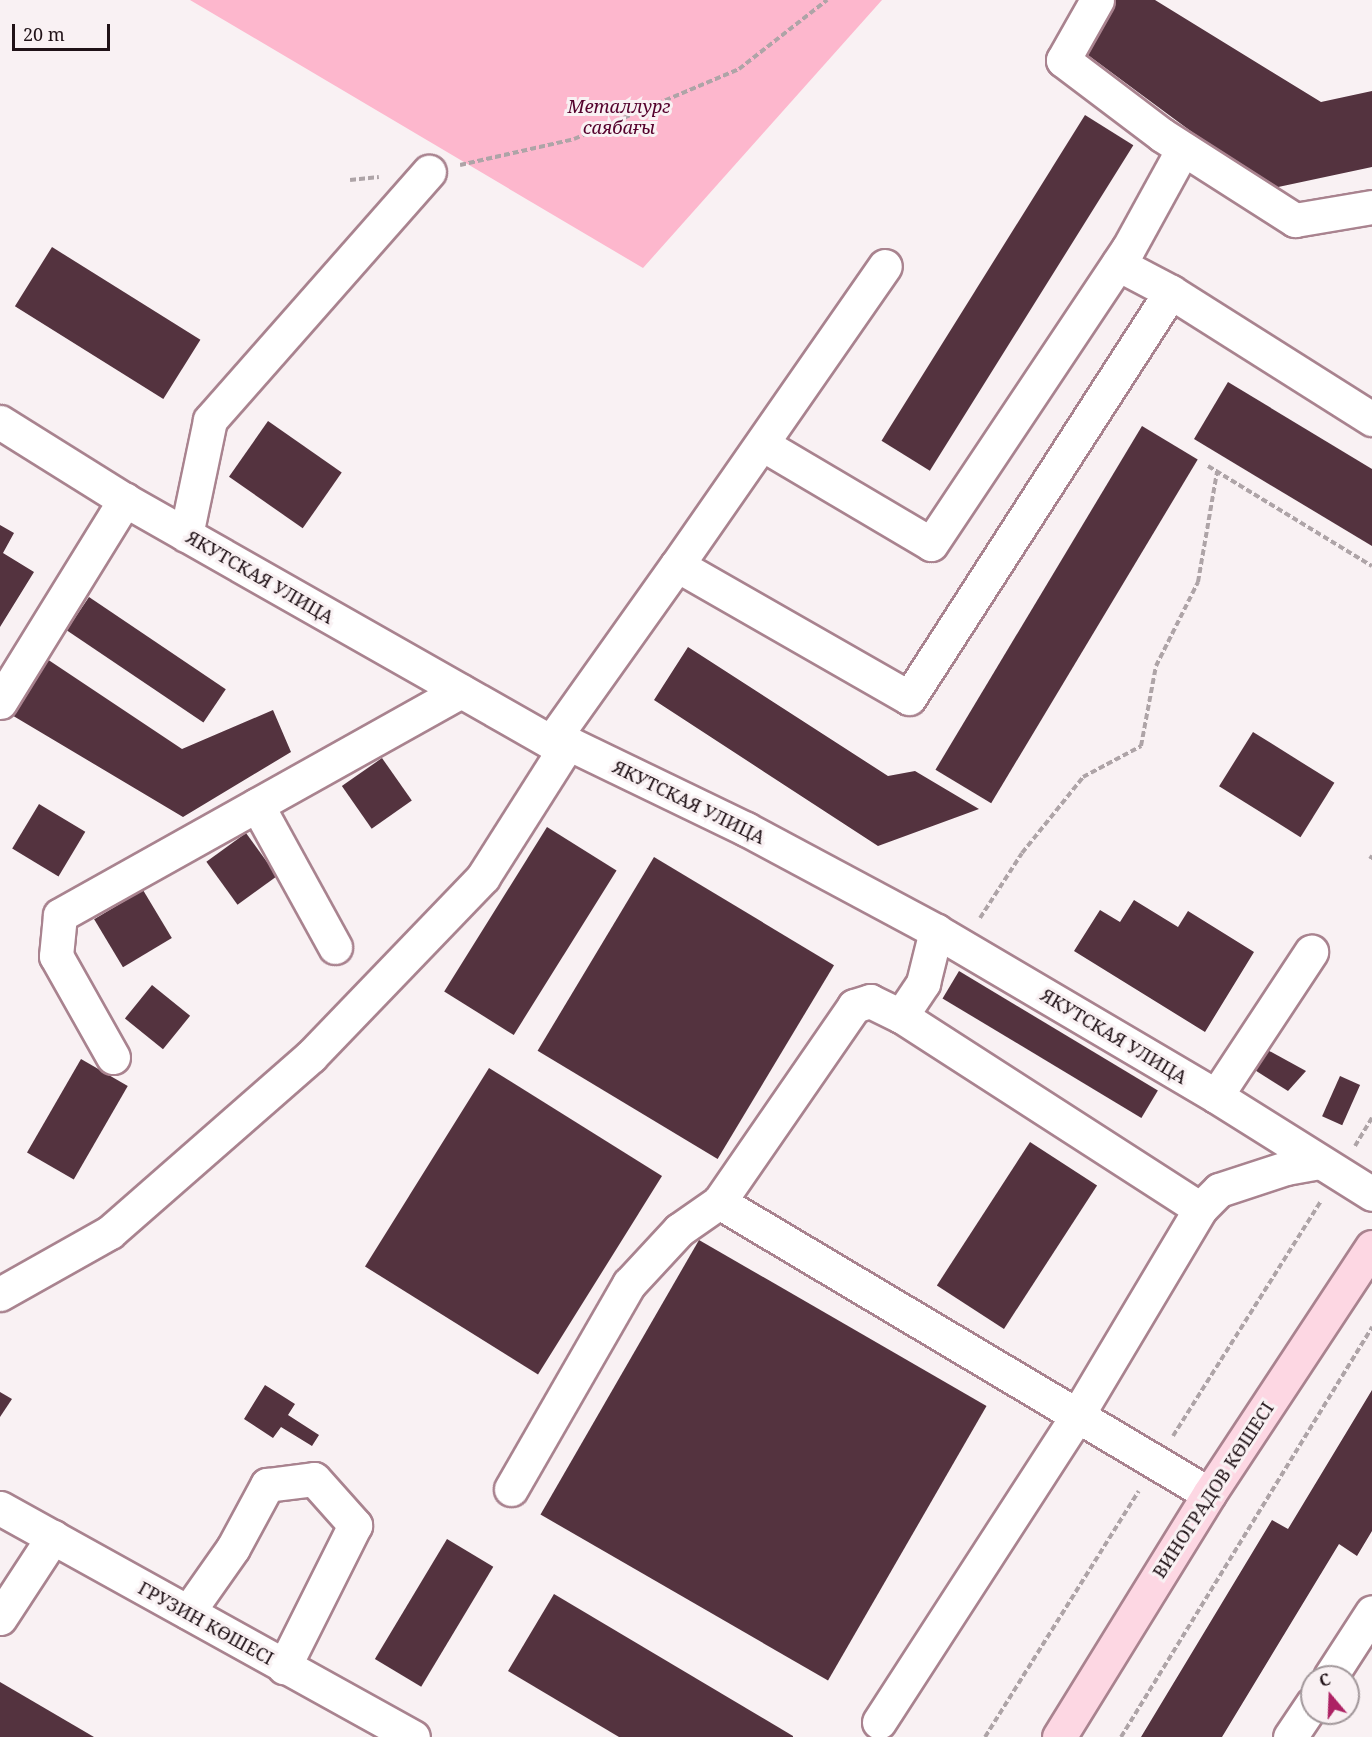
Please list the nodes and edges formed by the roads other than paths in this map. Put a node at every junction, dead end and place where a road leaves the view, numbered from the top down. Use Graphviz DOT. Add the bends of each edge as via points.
graph roads {
  1 [pos="1097,0"];
  2 [pos="1183,149"];
  3 [pos="429,172"];
  4 [pos="1372,207"];
  5 [pos="1118,264"];
  6 [pos="885,266"];
  7 [pos="1171,292"];
  8 [pos="1372,419"];
  9 [pos="0,422"];
  10 [pos="762,444"];
  11 [pos="125,500"];
  12 [pos="186,535"];
  13 [pos="677,565"];
  14 [pos="461,691"];
  15 [pos="0,702"];
  16 [pos="559,742"];
  17 [pos="257,805"];
  18 [pos="949,938"];
  19 [pos="335,947"];
  20 [pos="1311,952"];
  21 [pos="901,1016"];
  22 [pos="113,1057"];
  23 [pos="1216,1096"];
  24 [pos="1329,1168"];
  25 [pos="1372,1194"];
  26 [pos="719,1202"];
  27 [pos="1200,1209"];
  28 [pos="1372,1247"];
  29 [pos="0,1294"];
  30 [pos="1078,1414"];
  31 [pos="511,1489"];
  32 [pos="1209,1494"];
  33 [pos="0,1508"];
  34 [pos="53,1537"];
  35 [pos="188,1612"];
  36 [pos="1372,1612"];
  37 [pos="0,1618"];
  38 [pos="1338,1665"];
  39 [pos="284,1667"];
  40 [pos="879,1722"];
  41 [pos="1300,1722"];
  42 [pos="413,1737"];
  43 [pos="1059,1737"];
  44 [pos="1290,1737"];
  1 -- 2 [label="street" via="1064,60"];
  2 -- 4 [label="street" via="1295,220"];
  2 -- 5 [label="street"];
  3 -- 12 [label="street" via="210,420"];
  5 -- 7 [label="street"];
  5 -- 10 [label="street" via="931,544"];
  6 -- 10 [label="street"];
  7 -- 8 [label="street"];
  7 -- 13 [label="street" via="909,698"];
  9 -- 11 [label="street, ЯКУТСКАЯ УЛИЦА"];
  10 -- 13 [label="street"];
  11 -- 12 [label="street, ЯКУТСКАЯ УЛИЦА"];
  11 -- 15 [label="street"];
  12 -- 14 [label="street, ЯКУТСКАЯ УЛИЦА"];
  13 -- 16 [label="street"];
  14 -- 16 [label="street, ЯКУТСКАЯ УЛИЦА"];
  14 -- 17 [label="street"];
  16 -- 18 [label="street, ЯКУТСКАЯ УЛИЦА" via="746,829"];
  16 -- 29 [label="street" via="483,877 311,1056 110,1232"];
  17 -- 19 [label="street"];
  17 -- 22 [label="street" via="60,915 56,956"];
  18 -- 21 [label="street"];
  18 -- 23 [label="street, ЯКУТСКАЯ УЛИЦА"];
  20 -- 23 [label="street"];
  21 -- 26 [label="street" via="870,1001 854,1006"];
  21 -- 27 [label="street"];
  23 -- 24 [label="street, ЯКУТСКАЯ УЛИЦА"];
  24 -- 25 [label="street, ЯКУТСКАЯ УЛИЦА"];
  24 -- 27 [label="street" via="1286,1168 1219,1190"];
  26 -- 30 [label="street"];
  26 -- 31 [label="street" via="679,1230 629,1284"];
  27 -- 30 [label="street"];
  28 -- 32 [label="main road, ВИНОГРАДОВ КӨШЕСІ"];
  30 -- 32 [label="street"];
  30 -- 40 [label="street"];
  32 -- 43 [label="main road, ВИНОГРАДОВ КӨШЕСІ"];
  33 -- 34 [label="street, ГРУЗИН КӨШЕСІ"];
  34 -- 35 [label="street, ГРУЗИН КӨШЕСІ"];
  34 -- 37 [label="street"];
  35 -- 39 [label="street, ГРУЗИН КӨШЕСІ"];
  35 -- 39 [label="street" via="233,1548 267,1485 314,1479 355,1525"];
  36 -- 38 [label="street"];
  39 -- 42 [label="street, ГРУЗИН КӨШЕСІ"];
  41 -- 44 [label="street"];
}
